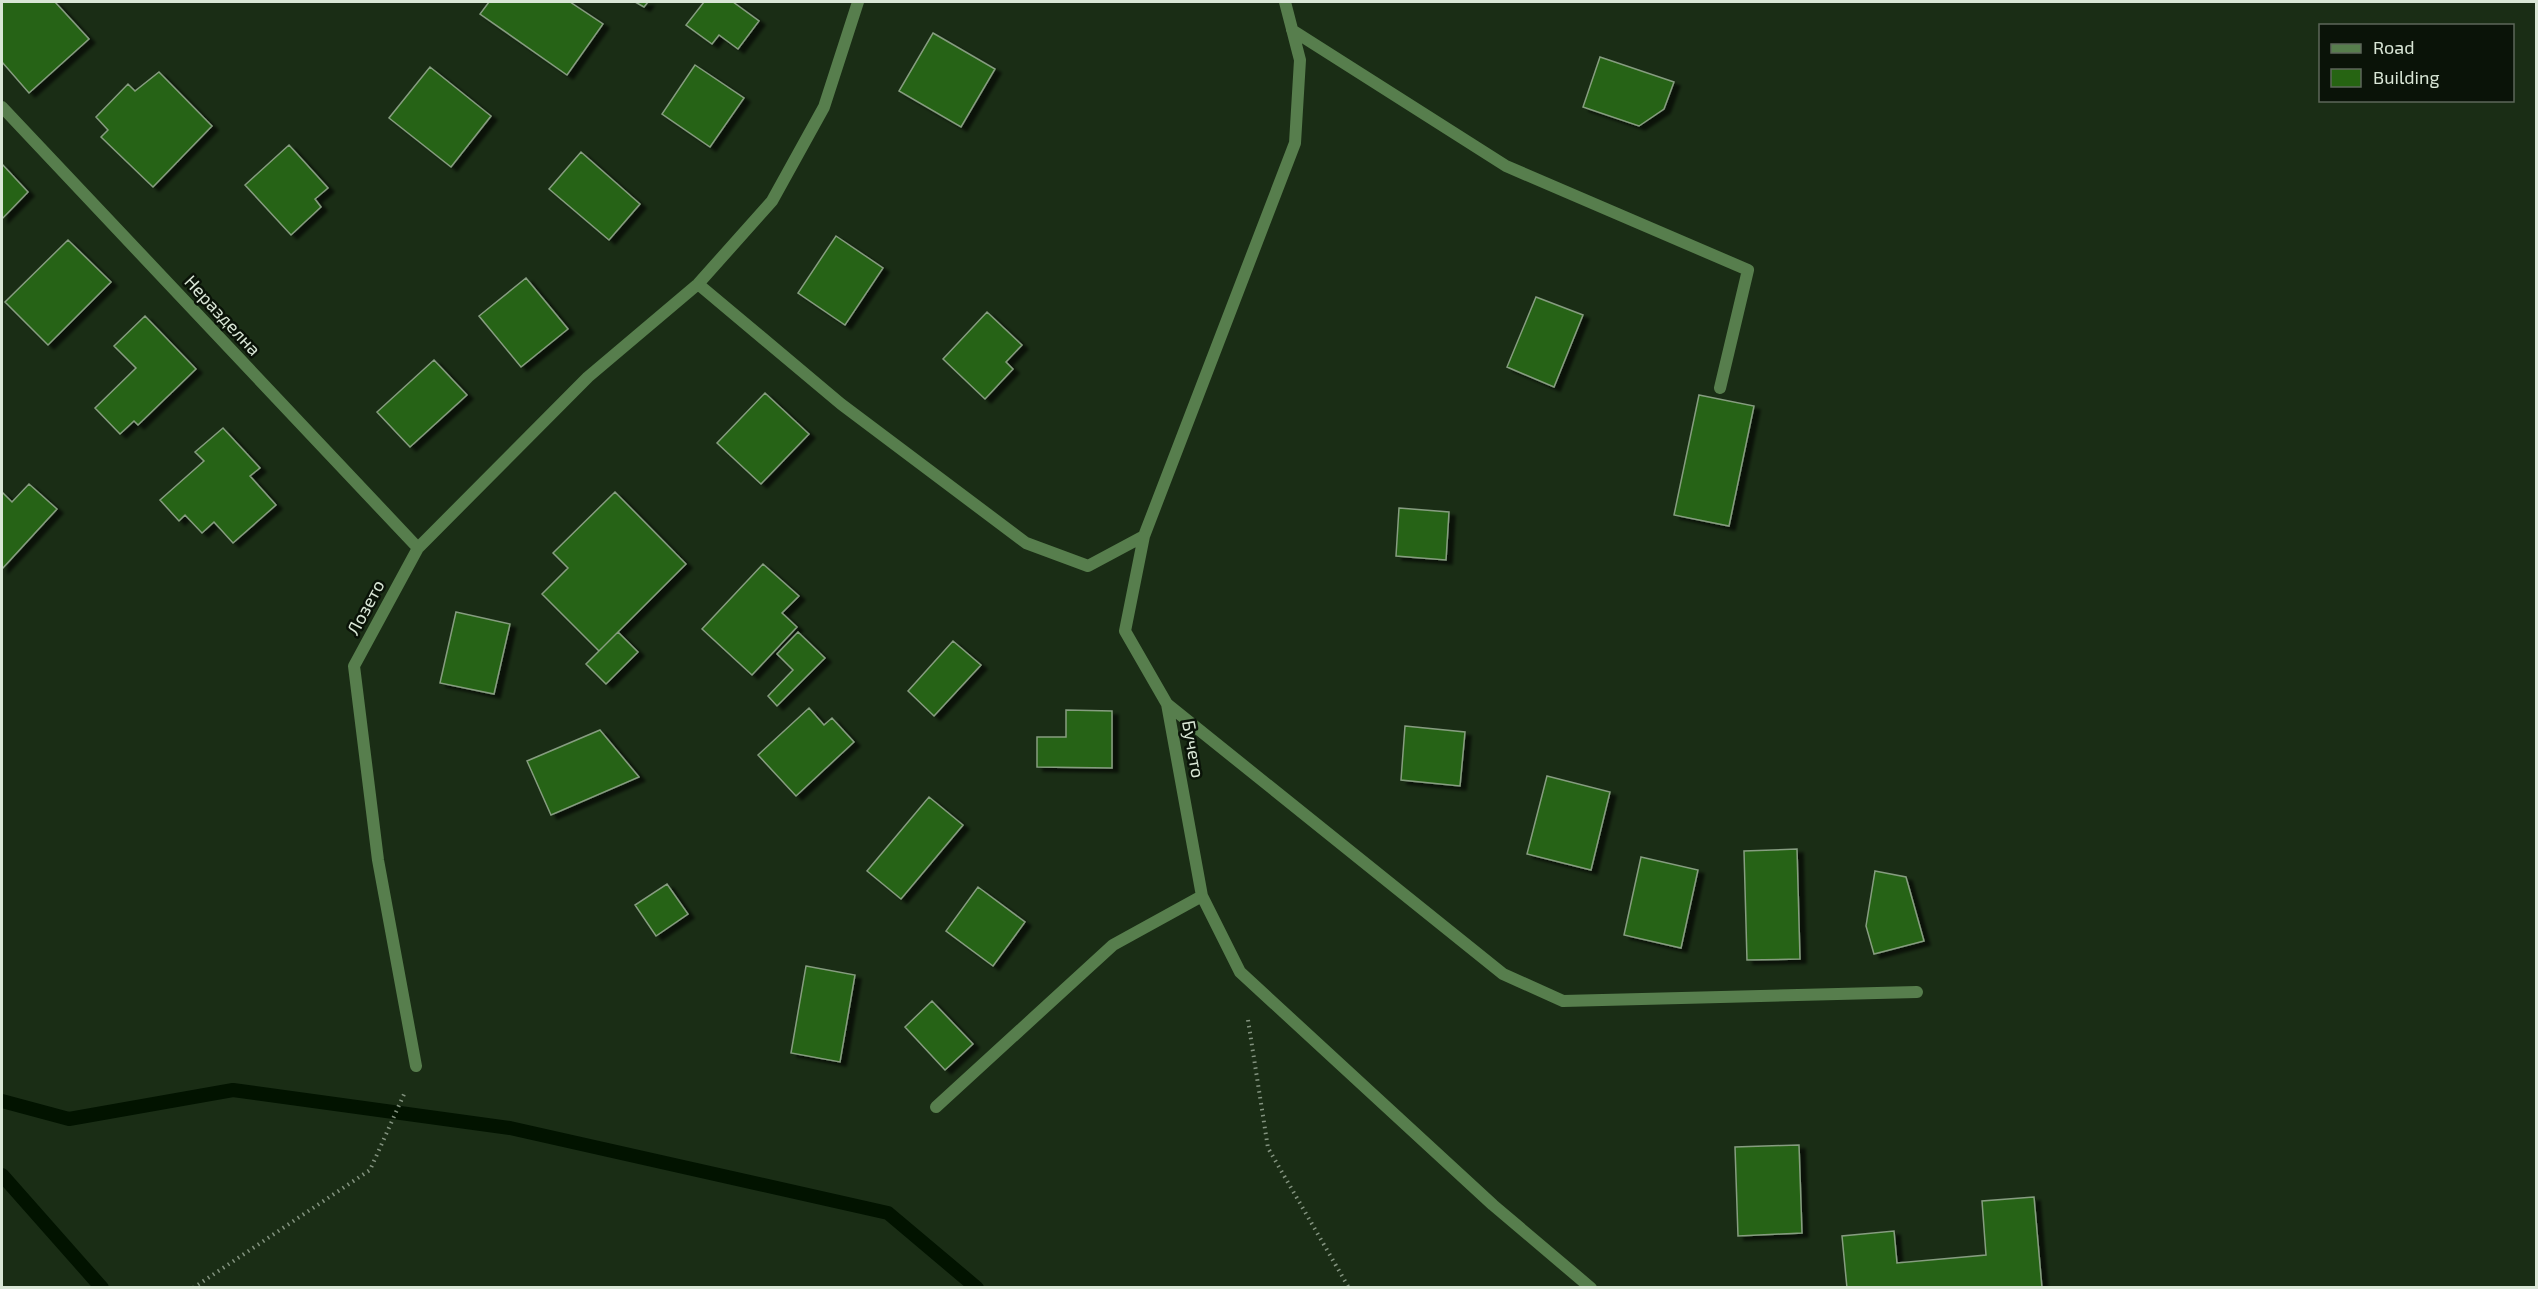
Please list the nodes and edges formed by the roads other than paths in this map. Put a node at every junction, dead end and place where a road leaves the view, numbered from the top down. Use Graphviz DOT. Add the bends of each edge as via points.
graph roads {
  1 [pos="858,2"];
  2 [pos="1285,2"];
  3 [pos="1292,30"];
  4 [pos="2,107"];
  5 [pos="698,284"];
  6 [pos="1720,388"];
  7 [pos="1144,536"];
  8 [pos="418,548"];
  9 [pos="1167,704"];
  10 [pos="1202,896"];
  11 [pos="1917,992"];
  12 [pos="416,1066"];
  13 [pos="936,1107"];
  14 [pos="1591,1287"];
  1 -- 5 [label="street, Лозето" via="825,107 772,201"];
  2 -- 3 [label="street, Бучето"];
  3 -- 6 [label="street" via="1506,166 1748,270"];
  3 -- 7 [label="street, Бучето" via="1300,60 1295,143"];
  4 -- 8 [label="street, Неразделна"];
  5 -- 7 [label="street" via="841,404 1026,543 1088,566"];
  5 -- 8 [label="street, Лозето" via="588,377"];
  7 -- 9 [label="street, Бучето" via="1125,631"];
  8 -- 12 [label="street, Лозето" via="354,666 378,860"];
  9 -- 10 [label="street, Бучето"];
  9 -- 11 [label="street" via="1503,974 1563,1001"];
  10 -- 13 [label="street" via="1113,945"];
  10 -- 14 [label="street, Бучето" via="1240,972 1493,1205"];
}
